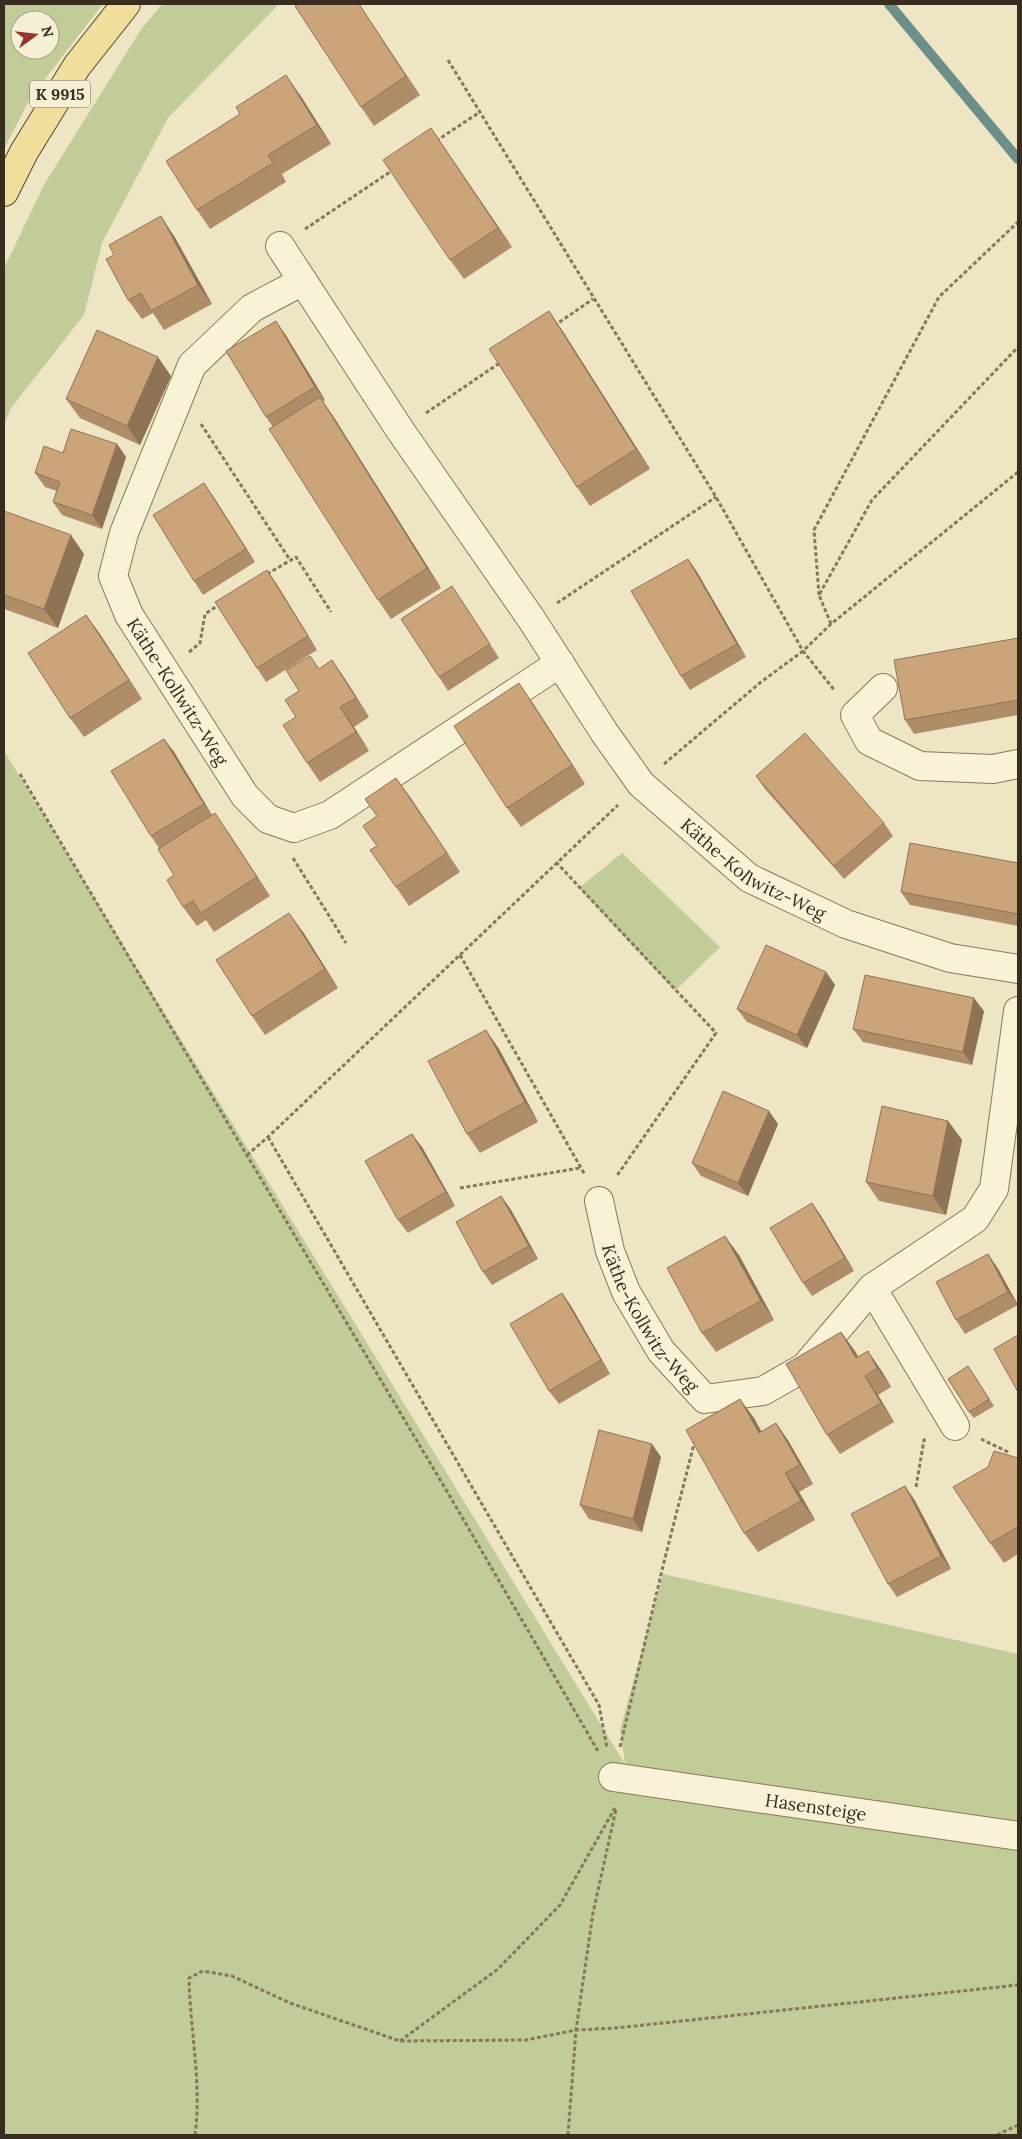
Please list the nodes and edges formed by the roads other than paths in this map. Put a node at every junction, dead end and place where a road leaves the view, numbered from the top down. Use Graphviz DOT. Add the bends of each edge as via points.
graph roads {
  1 [pos="126,4"];
  2 [pos="4,192"];
  3 [pos="280,246"];
  4 [pos="303,281"];
  5 [pos="560,663"];
  6 [pos="883,688"];
  7 [pos="1018,764"];
  8 [pos="1018,969"];
  9 [pos="1018,1011"];
  10 [pos="599,1201"];
  11 [pos="872,1288"];
  12 [pos="954,1426"];
  13 [pos="613,1777"];
  14 [pos="1018,1836"];
  1 -- 2 [label="main road, K 9915" via="77,66 24,152"];
  3 -- 4 [label="street, Käthe-Kollwitz-Weg"];
  4 -- 5 [label="street, Käthe-Kollwitz-Weg" via="400,430"];
  4 -- 5 [label="street, Käthe-Kollwitz-Weg" via="252,308 192,364 124,533 113,576 129,615 245,796 268,819 294,828 330,815"];
  5 -- 8 [label="street, Käthe-Kollwitz-Weg" via="641,784 749,878 846,924 950,958"];
  6 -- 7 [label="street" via="855,715 868,741 920,766 993,770"];
  9 -- 11 [label="street, Käthe-Kollwitz-Weg" via="994,1189 975,1219"];
  10 -- 11 [label="street, Käthe-Kollwitz-Weg" via="610,1251 626,1292 661,1352 705,1399 763,1391 805,1367"];
  11 -- 12 [label="street"];
  13 -- 14 [label="street, Hasensteige"];
}
